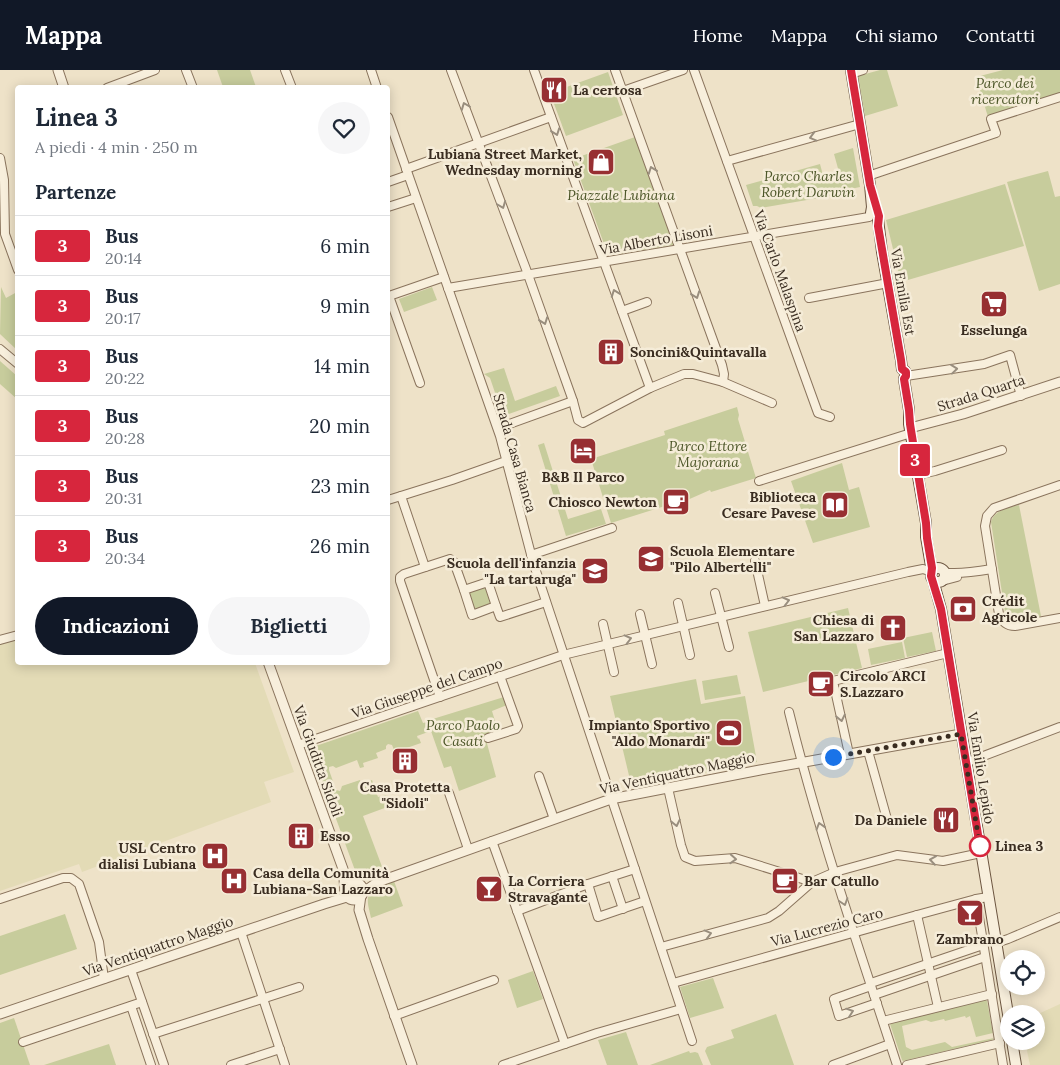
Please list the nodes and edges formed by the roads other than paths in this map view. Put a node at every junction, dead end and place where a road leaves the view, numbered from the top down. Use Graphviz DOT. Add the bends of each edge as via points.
graph roads {
  1 [pos="53,70"];
  2 [pos="58,70"];
  3 [pos="155,70"];
  4 [pos="186,70"];
  5 [pos="285,70"];
  6 [pos="371,70"];
  7 [pos="451,70"];
  8 [pos="534,70"];
  9 [pos="615,70"];
  10 [pos="683,70"];
  11 [pos="694,70"];
  12 [pos="863,70"];
  13 [pos="851,72"];
  14 [pos="127,84"];
  15 [pos="58,85"];
  16 [pos="63,85"];
  17 [pos="191,85"];
  18 [pos="291,85"];
  19 [pos="376,85"];
  20 [pos="623,91"];
  21 [pos="1060,97"];
  22 [pos="551,117"];
  23 [pos="390,123"];
  24 [pos="860,124"];
  25 [pos="478,143"];
  26 [pos="0,158"];
  27 [pos="727,161"];
  28 [pos="407,172"];
  29 [pos="390,181"];
  30 [pos="869,181"];
  31 [pos="416,198"];
  32 [pos="390,206"];
  33 [pos="873,217"];
  34 [pos="754,236"];
  35 [pos="680,249"];
  36 [pos="15,262"];
  37 [pos="604,262"];
  38 [pos="528,275"];
  39 [pos="444,277"];
  40 [pos="883,284"];
  41 [pos="448,288"];
  42 [pos="390,296"];
  43 [pos="809,298"];
  44 [pos="390,299"];
  45 [pos="647,302"];
  46 [pos="622,311"];
  47 [pos="0,348"];
  48 [pos="15,361"];
  49 [pos="902,375"];
  50 [pos="723,382"];
  51 [pos="1060,382"];
  52 [pos="420,383"];
  53 [pos="650,388"];
  54 [pos="1021,396"];
  55 [pos="573,401"];
  56 [pos="772,403"];
  57 [pos="830,417"];
  58 [pos="504,426"];
  59 [pos="910,429"];
  60 [pos="1002,450"];
  61 [pos="506,461"];
  62 [pos="918,475"];
  63 [pos="759,481"];
  64 [pos="1060,485"];
  65 [pos="401,496"];
  66 [pos="390,499"];
  67 [pos="612,528"];
  68 [pos="530,555"];
  69 [pos="755,561"];
  70 [pos="425,567"];
  71 [pos="992,569"];
  72 [pos="938,575"];
  73 [pos="464,590"];
  74 [pos="715,593"];
  75 [pos="546,602"];
  76 [pos="678,603"];
  77 [pos="496,606"];
  78 [pos="765,606"];
  79 [pos="640,614"];
  80 [pos="721,617"];
  81 [pos="1060,618"];
  82 [pos="603,624"];
  83 [pos="683,626"];
  84 [pos="646,635"];
  85 [pos="15,636"];
  86 [pos="0,640"];
  87 [pos="608,644"];
  88 [pos="729,648"];
  89 [pos="948,653"];
  90 [pos="563,655"];
  91 [pos="690,656"];
  92 [pos="652,664"];
  93 [pos="269,665"];
  94 [pos="614,672"];
  95 [pos="500,676"];
  96 [pos="440,697"];
  97 [pos="789,712"];
  98 [pos="1060,727"];
  99 [pos="961,734"];
  100 [pos="488,738"];
  101 [pos="298,746"];
  102 [pos="868,750"];
  103 [pos="849,754"];
  104 [pos="966,762"];
  105 [pos="801,763"];
  106 [pos="539,776"];
  107 [pos="668,788"];
  108 [pos="449,793"];
  109 [pos="611,799"];
  110 [pos="554,819"];
  111 [pos="887,819"];
  112 [pos="492,841"];
  113 [pos="468,849"];
  114 [pos="981,853"];
  115 [pos="343,869"];
  116 [pos="635,869"];
  117 [pos="834,872"];
  118 [pos="612,876"];
  119 [pos="378,882"];
  120 [pos="812,882"];
  121 [pos="357,883"];
  122 [pos="588,884"];
  123 [pos="346,894"];
  124 [pos="362,894"];
  125 [pos="988,897"];
  126 [pos="0,899"];
  127 [pos="976,899"];
  128 [pos="645,901"];
  129 [pos="623,909"];
  130 [pos="517,911"];
  131 [pos="917,915"];
  132 [pos="1060,917"];
  133 [pos="241,932"];
  134 [pos="854,932"];
  135 [pos="368,940"];
  136 [pos="996,942"];
  137 [pos="983,945"];
  138 [pos="661,947"];
  139 [pos="985,956"];
  140 [pos="928,964"];
  141 [pos="131,970"];
  142 [pos="931,975"];
  143 [pos="104,979"];
  144 [pos="494,980"];
  145 [pos="672,982"];
  146 [pos="871,985"];
  147 [pos="299,987"];
  148 [pos="992,994"];
  149 [pos="874,995"];
  150 [pos="263,998"];
  151 [pos="142,1002"];
  152 [pos="877,1003"];
  153 [pos="1006,1005"];
  154 [pos="131,1006"];
  155 [pos="938,1007"];
  156 [pos="681,1009"];
  157 [pos="0,1014"];
  158 [pos="394,1016"];
  159 [pos="882,1020"];
  160 [pos="153,1034"];
  161 [pos="692,1041"];
  162 [pos="23,1042"];
  163 [pos="1000,1043"];
  164 [pos="565,1044"];
  165 [pos="890,1044"];
  166 [pos="280,1049"];
  167 [pos="1001,1050"];
  168 [pos="1014,1050"];
  169 [pos="151,1065"];
  170 [pos="164,1065"];
  171 [pos="231,1065"];
  172 [pos="285,1065"];
  173 [pos="412,1065"];
  174 [pos="503,1065"];
  175 [pos="833,1065"];
  176 [pos="897,1065"];
  177 [pos="907,1065"];
  178 [pos="1003,1065"];
  179 [pos="1016,1065"];
  1 -- 15 [label="street"];
  2 -- 16 [label="street"];
  3 -- 14 [label="street"];
  4 -- 17 [label="street"];
  5 -- 18 [label="street"];
  6 -- 19 [label="street"];
  25 -- 7 [label="street, one-way"];
  8 -- 22 [label="street"];
  9 -- 20 [label="street"];
  10 -- 20 [label="street"];
  11 -- 27 [label="street, Via Carlo Malaspina"];
  12 -- 13 [label="street, Via Emilia Est"];
  13 -- 24 [label="main road, Via Emilia Est"];
  35 -- 20 [label="street, one-way"];
  21 -- 30 [label="street" via="992,119 996,133"];
  22 -- 25 [label="street"];
  22 -- 37 [label="street, one-way"];
  23 -- 28 [label="street, Strada Casa Bianca"];
  24 -- 27 [label="street, one-way"];
  24 -- 30 [label="main road, Via Emilia Est"];
  25 -- 28 [label="street"];
  25 -- 38 [label="street, one-way"];
  26 -- 36 [label="street" via="4,180 5,234"];
  27 -- 34 [label="street, Via Carlo Malaspina"];
  28 -- 29 [label="street"];
  28 -- 31 [label="street, Strada Casa Bianca"];
  30 -- 33 [label="main road, Via Emilia Est"];
  31 -- 32 [label="street"];
  31 -- 39 [label="street, Strada Casa Bianca"];
  33 -- 34 [label="street, Via Alberto Lisoni"];
  33 -- 40 [label="main road, Via Emilia Est"];
  33 -- 49 [label="main road, Via Emilia Est" via="882,252"];
  34 -- 35 [label="street, Via Alberto Lisoni"];
  34 -- 57 [label="street, Via Carlo Malaspina" via="818,413"];
  35 -- 37 [label="street, Via Alberto Lisoni"];
  35 -- 50 [label="street, one-way" via="722,365"];
  37 -- 38 [label="street, Via Alberto Lisoni"];
  46 -- 37 [label="street, one-way"];
  38 -- 41 [label="street, Via Alberto Lisoni"];
  38 -- 55 [label="street, one-way"];
  39 -- 41 [label="street, Strada Casa Bianca"];
  39 -- 42 [label="street"];
  40 -- 43 [label="street, Via Emilia Est"];
  40 -- 49 [label="main road, Via Emilia Est"];
  41 -- 61 [label="street, Strada Casa Bianca"];
  44 -- 52 [label="street"];
  45 -- 46 [label="street"];
  46 -- 53 [label="street"];
  47 -- 48 [label="street"];
  49 -- 54 [label="street, one-way" via="984,364 1010,355"];
  49 -- 59 [label="main road, Via Emilia Est"];
  50 -- 53 [label="street" via="684,374"];
  50 -- 56 [label="street"];
  51 -- 54 [label="street, Strada Quarta"];
  53 -- 55 [label="street" via="583,423 577,418"];
  54 -- 59 [label="street, Strada Quarta"];
  55 -- 58 [label="street"];
  59 -- 62 [label="main road, Via Emilio Lepido"];
  59 -- 63 [label="street"];
  60 -- 62 [label="street"];
  61 -- 65 [label="street"];
  61 -- 68 [label="street, Strada Casa Bianca"];
  62 -- 72 [label="main road, Via Emilio Lepido"];
  64 -- 71 [label="street" via="990,511 985,528"];
  65 -- 66 [label="street"];
  65 -- 70 [label="street"];
  67 -- 68 [label="street"];
  68 -- 75 [label="street, Strada Casa Bianca"];
  69 -- 78 [label="street"];
  70 -- 73 [label="street" via="452,560"];
  70 -- 96 [label="street" via="402,575 400,580"];
  71 -- 72 [label="street, Via Giuseppe del Campo"];
  71 -- 81 [label="street" via="999,614 1006,624"];
  78 -- 72 [label="street, Via Giuseppe del Campo, one-way" via="912,571 927,570"];
  72 -- 89 [label="main road, Via Emilio Lepido"];
  73 -- 77 [label="street" via="488,582"];
  73 -- 77 [label="street" via="472,615"];
  74 -- 80 [label="street"];
  75 -- 77 [label="street" via="500,617"];
  75 -- 90 [label="street, Strada Casa Bianca"];
  76 -- 83 [label="street"];
  78 -- 80 [label="street, Via Giuseppe del Campo"];
  79 -- 84 [label="street"];
  80 -- 83 [label="street, Via Giuseppe del Campo"];
  80 -- 88 [label="street"];
  82 -- 87 [label="street"];
  83 -- 84 [label="street, Via Giuseppe del Campo"];
  83 -- 91 [label="street"];
  87 -- 84 [label="street, Via Giuseppe del Campo, one-way"];
  84 -- 92 [label="street"];
  85 -- 86 [label="street"];
  87 -- 90 [label="street, Via Giuseppe del Campo"];
  87 -- 94 [label="street"];
  89 -- 99 [label="main road, Via Emilio Lepido"];
  89 -- 103 [label="street, one-way" via="833,682"];
  90 -- 95 [label="street, Via Giuseppe del Campo"];
  90 -- 109 [label="street, Strada Casa Bianca"];
  93 -- 101 [label="street, Via Giuditta Sidoli"];
  95 -- 96 [label="street, Via Giuseppe del Campo"];
  95 -- 100 [label="street" via="518,727"];
  96 -- 101 [label="street, Via Giuseppe del Campo"];
  97 -- 105 [label="street"];
  98 -- 104 [label="street"];
  99 -- 102 [label="street, Via Ventiquattro Maggio"];
  99 -- 104 [label="main road, Via Emilio Lepido"];
  101 -- 115 [label="street, Via Giuditta Sidoli"];
  102 -- 103 [label="street, Via Ventiquattro Maggio"];
  102 -- 111 [label="street"];
  103 -- 105 [label="street, Via Ventiquattro Maggio"];
  104 -- 114 [label="main road, Via Emilio Lepido"];
  105 -- 107 [label="street, Via Ventiquattro Maggio"];
  117 -- 105 [label="street, one-way"];
  106 -- 110 [label="street"];
  107 -- 109 [label="street, Via Ventiquattro Maggio"];
  107 -- 120 [label="street, one-way" via="685,857 695,861 735,858"];
  108 -- 113 [label="street"];
  109 -- 110 [label="street, Via Ventiquattro Maggio"];
  109 -- 116 [label="street, Strada Casa Bianca"];
  110 -- 112 [label="street, Via Ventiquattro Maggio"];
  112 -- 113 [label="street, Via Ventiquattro Maggio"];
  112 -- 130 [label="street"];
  113 -- 119 [label="street, Via Ventiquattro Maggio"];
  114 -- 117 [label="street, one-way" via="943,861 897,855"];
  114 -- 125 [label="main road, Via Emilio Lepido"];
  115 -- 121 [label="street, Via Giuditta Sidoli"];
  115 -- 123 [label="street, Via Giuditta Sidoli"];
  116 -- 118 [label="street"];
  116 -- 128 [label="street, Strada Casa Bianca"];
  117 -- 120 [label="street"];
  117 -- 134 [label="street, one-way"];
  118 -- 122 [label="street"];
  118 -- 129 [label="street"];
  119 -- 121 [label="street, Via Ventiquattro Maggio"];
  119 -- 124 [label="street, Via Ventiquattro Maggio"];
  138 -- 120 [label="street, one-way" via="768,918"];
  121 -- 123 [label="street" via="350,883"];
  121 -- 124 [label="street, Via Giuditta Sidoli" via="362,887"];
  122 -- 129 [label="street" via="598,918"];
  122 -- 130 [label="street"];
  123 -- 124 [label="street" via="354,900"];
  123 -- 133 [label="street, Via Ventiquattro Maggio"];
  123 -- 135 [label="street, Via Giuditta Sidoli"];
  124 -- 135 [label="street, Via Giuditta Sidoli" via="359,910"];
  125 -- 127 [label="street, Via Lucrezio Caro"];
  125 -- 136 [label="main road, Via Emilio Lepido"];
  126 -- 143 [label="street" via="63,878 71,878 79,884 99,942"];
  127 -- 131 [label="street, Via Lucrezio Caro"];
  127 -- 137 [label="street"];
  128 -- 129 [label="street"];
  128 -- 138 [label="street, Strada Casa Bianca"];
  130 -- 164 [label="street"];
  131 -- 134 [label="street, Via Lucrezio Caro"];
  131 -- 140 [label="street"];
  132 -- 136 [label="street"];
  133 -- 141 [label="street, Via Ventiquattro Maggio"];
  133 -- 150 [label="street"];
  134 -- 145 [label="street, Via Lucrezio Caro"];
  134 -- 146 [label="street"];
  135 -- 158 [label="street, Via Giuditta Sidoli"];
  136 -- 153 [label="main road, Via Emilio Lepido"];
  137 -- 139 [label="street"];
  137 -- 140 [label="street"];
  138 -- 145 [label="street, Strada Casa Bianca"];
  139 -- 142 [label="street"];
  139 -- 148 [label="street"];
  140 -- 142 [label="street"];
  140 -- 146 [label="street"];
  141 -- 143 [label="street, Via Ventiquattro Maggio"];
  141 -- 151 [label="street"];
  142 -- 149 [label="street"];
  142 -- 155 [label="street"];
  143 -- 157 [label="street, Via Ventiquattro Maggio"];
  144 -- 158 [label="street"];
  145 -- 156 [label="street, Strada Casa Bianca"];
  146 -- 149 [label="street"];
  146 -- 152 [label="street, one-way" via="834,999 839,1016"];
  147 -- 150 [label="street"];
  148 -- 155 [label="street"];
  148 -- 163 [label="street"];
  149 -- 152 [label="street"];
  150 -- 160 [label="street"];
  150 -- 166 [label="street"];
  151 -- 154 [label="street"];
  151 -- 160 [label="street"];
  152 -- 159 [label="street"];
  154 -- 162 [label="street"];
  154 -- 169 [label="street"];
  155 -- 159 [label="street"];
  156 -- 161 [label="street, Strada Casa Bianca"];
  156 -- 164 [label="street"];
  158 -- 173 [label="street, Via Giuditta Sidoli"];
  159 -- 165 [label="street"];
  160 -- 170 [label="street"];
  163 -- 177 [label="street"];
  164 -- 174 [label="street"];
  165 -- 175 [label="street"];
  165 -- 176 [label="street"];
  166 -- 171 [label="street"];
  166 -- 172 [label="street"];
  167 -- 178 [label="street"];
  168 -- 179 [label="main road"];
}
